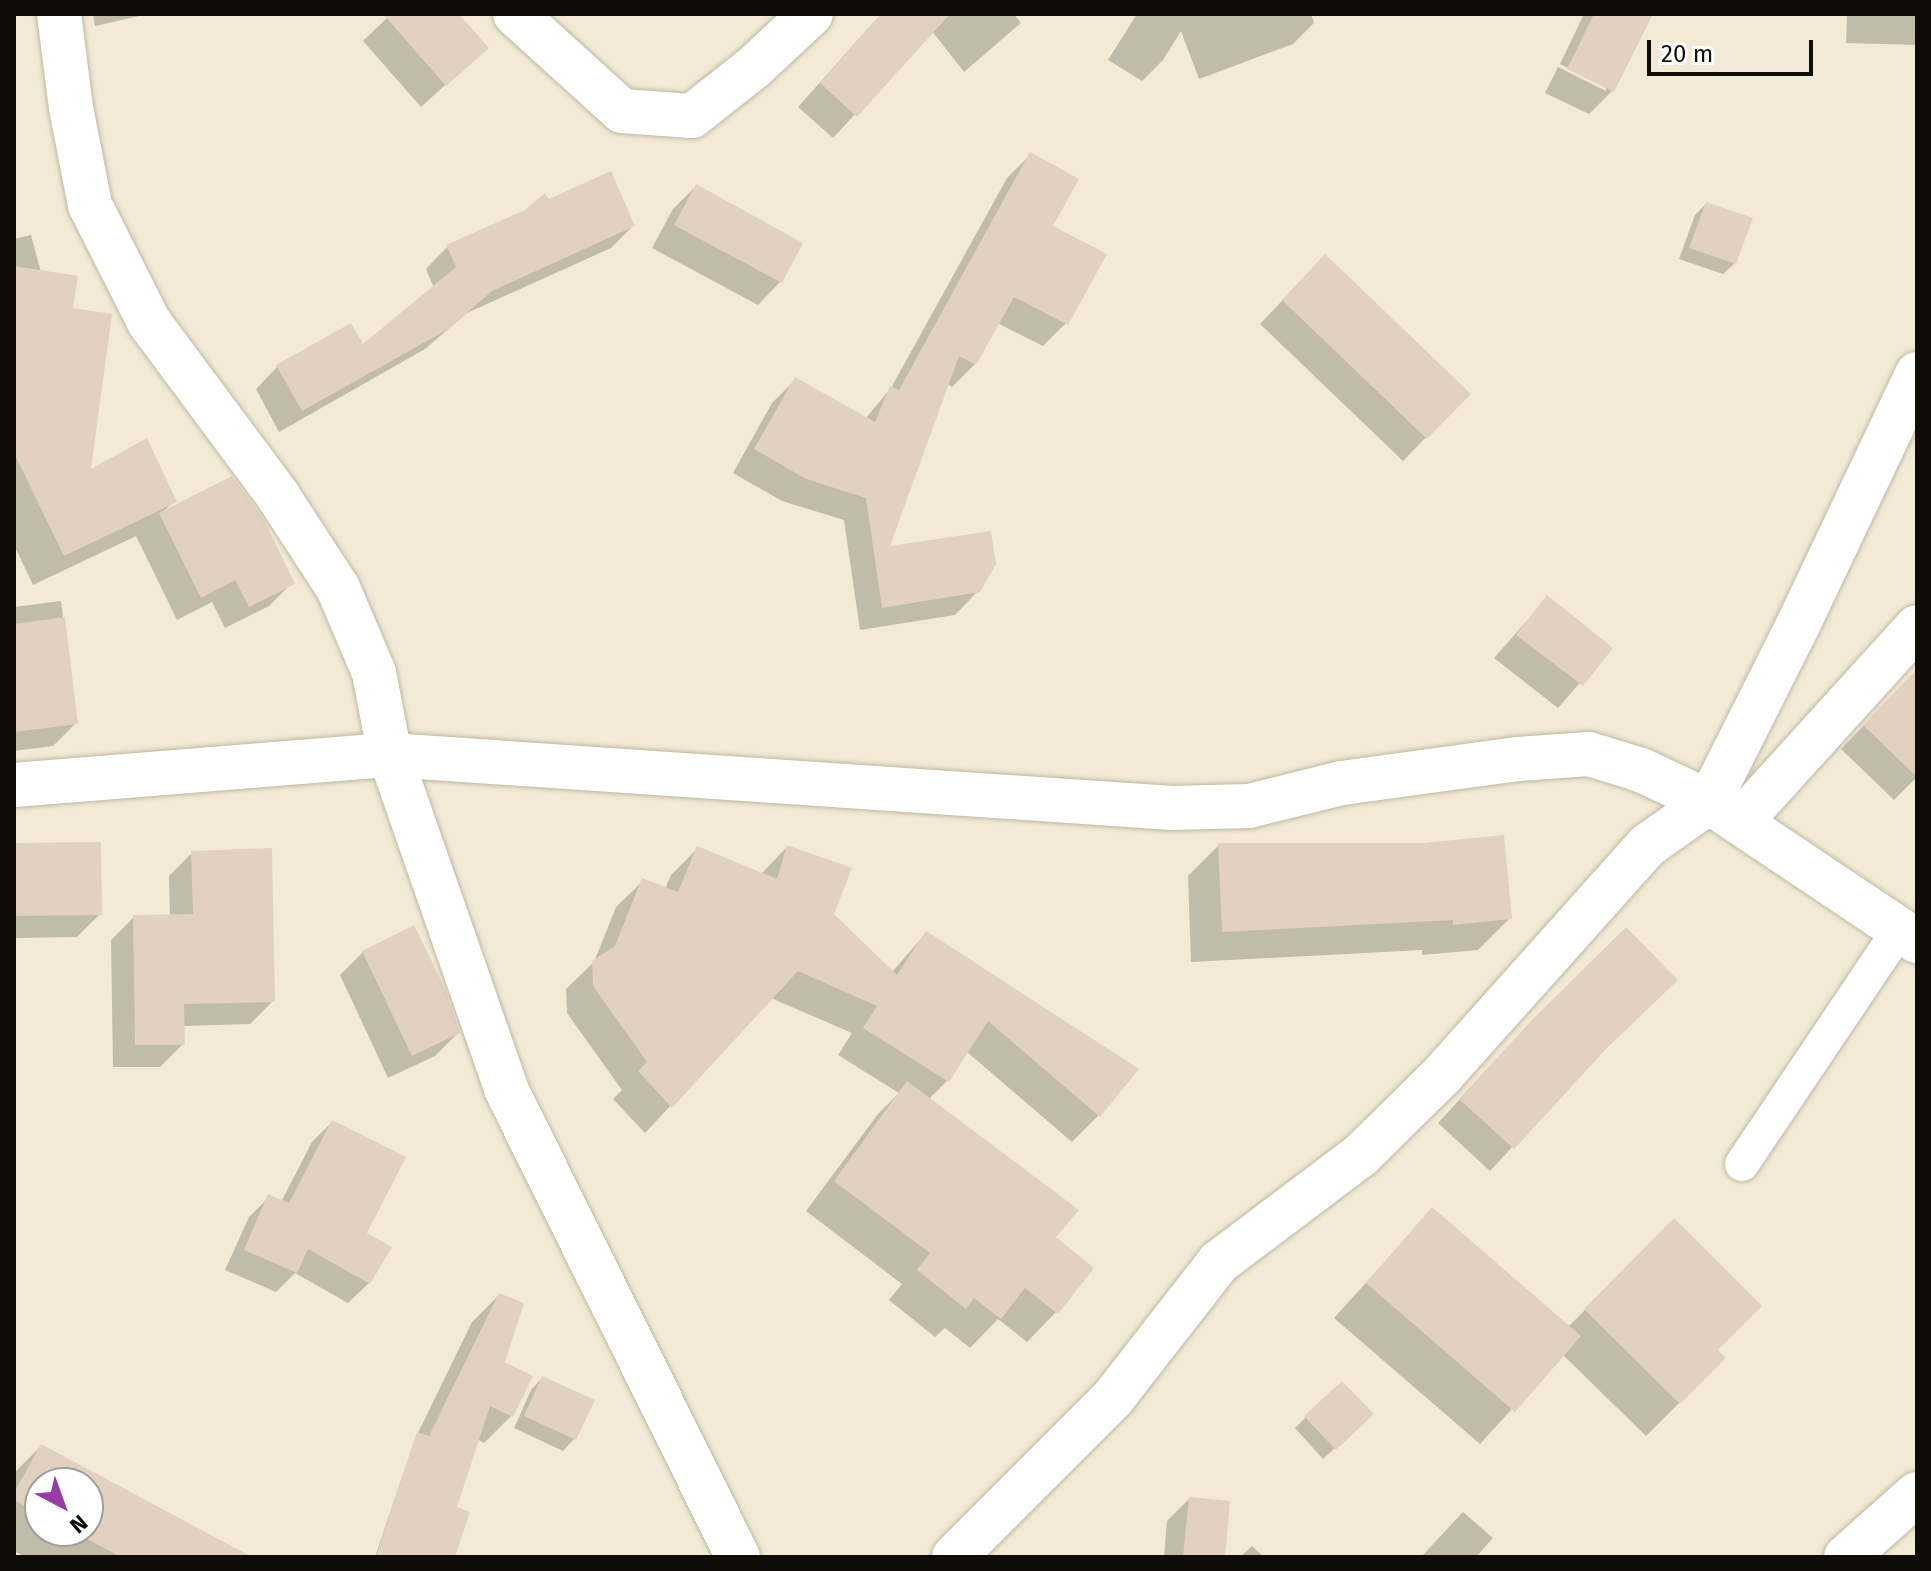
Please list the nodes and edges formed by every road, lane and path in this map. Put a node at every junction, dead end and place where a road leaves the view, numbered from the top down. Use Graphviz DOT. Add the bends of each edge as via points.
graph roads {
  1 [pos="59,14"];
  2 [pos="515,14"];
  3 [pos="811,14"];
  4 [pos="1917,374"];
  5 [pos="1917,627"];
  6 [pos="390,755"];
  7 [pos="14,785"];
  8 [pos="1724,812"];
  9 [pos="1908,935"];
  10 [pos="1742,1164"];
  11 [pos="1917,1494"];
  12 [pos="738,1557"];
  13 [pos="954,1557"];
  14 [pos="1846,1557"];
  1 -- 6 [label="street" via="90,205 149,322 278,496 338,588 374,673"];
  2 -- 3 [label="street" via="622,111 692,116"];
  4 -- 8 [label="street"];
  5 -- 8 [label="street"];
  6 -- 7 [label="street"];
  6 -- 8 [label="street" via="1172,808 1249,806 1342,783 1589,754 1641,770"];
  6 -- 12 [label="street" via="506,1089"];
  8 -- 9 [label="street"];
  8 -- 13 [label="street" via="1648,845 1443,1074 1361,1155 1219,1262 1113,1398"];
  9 -- 10 [label="lane"];
  11 -- 14 [label="street"];
}
